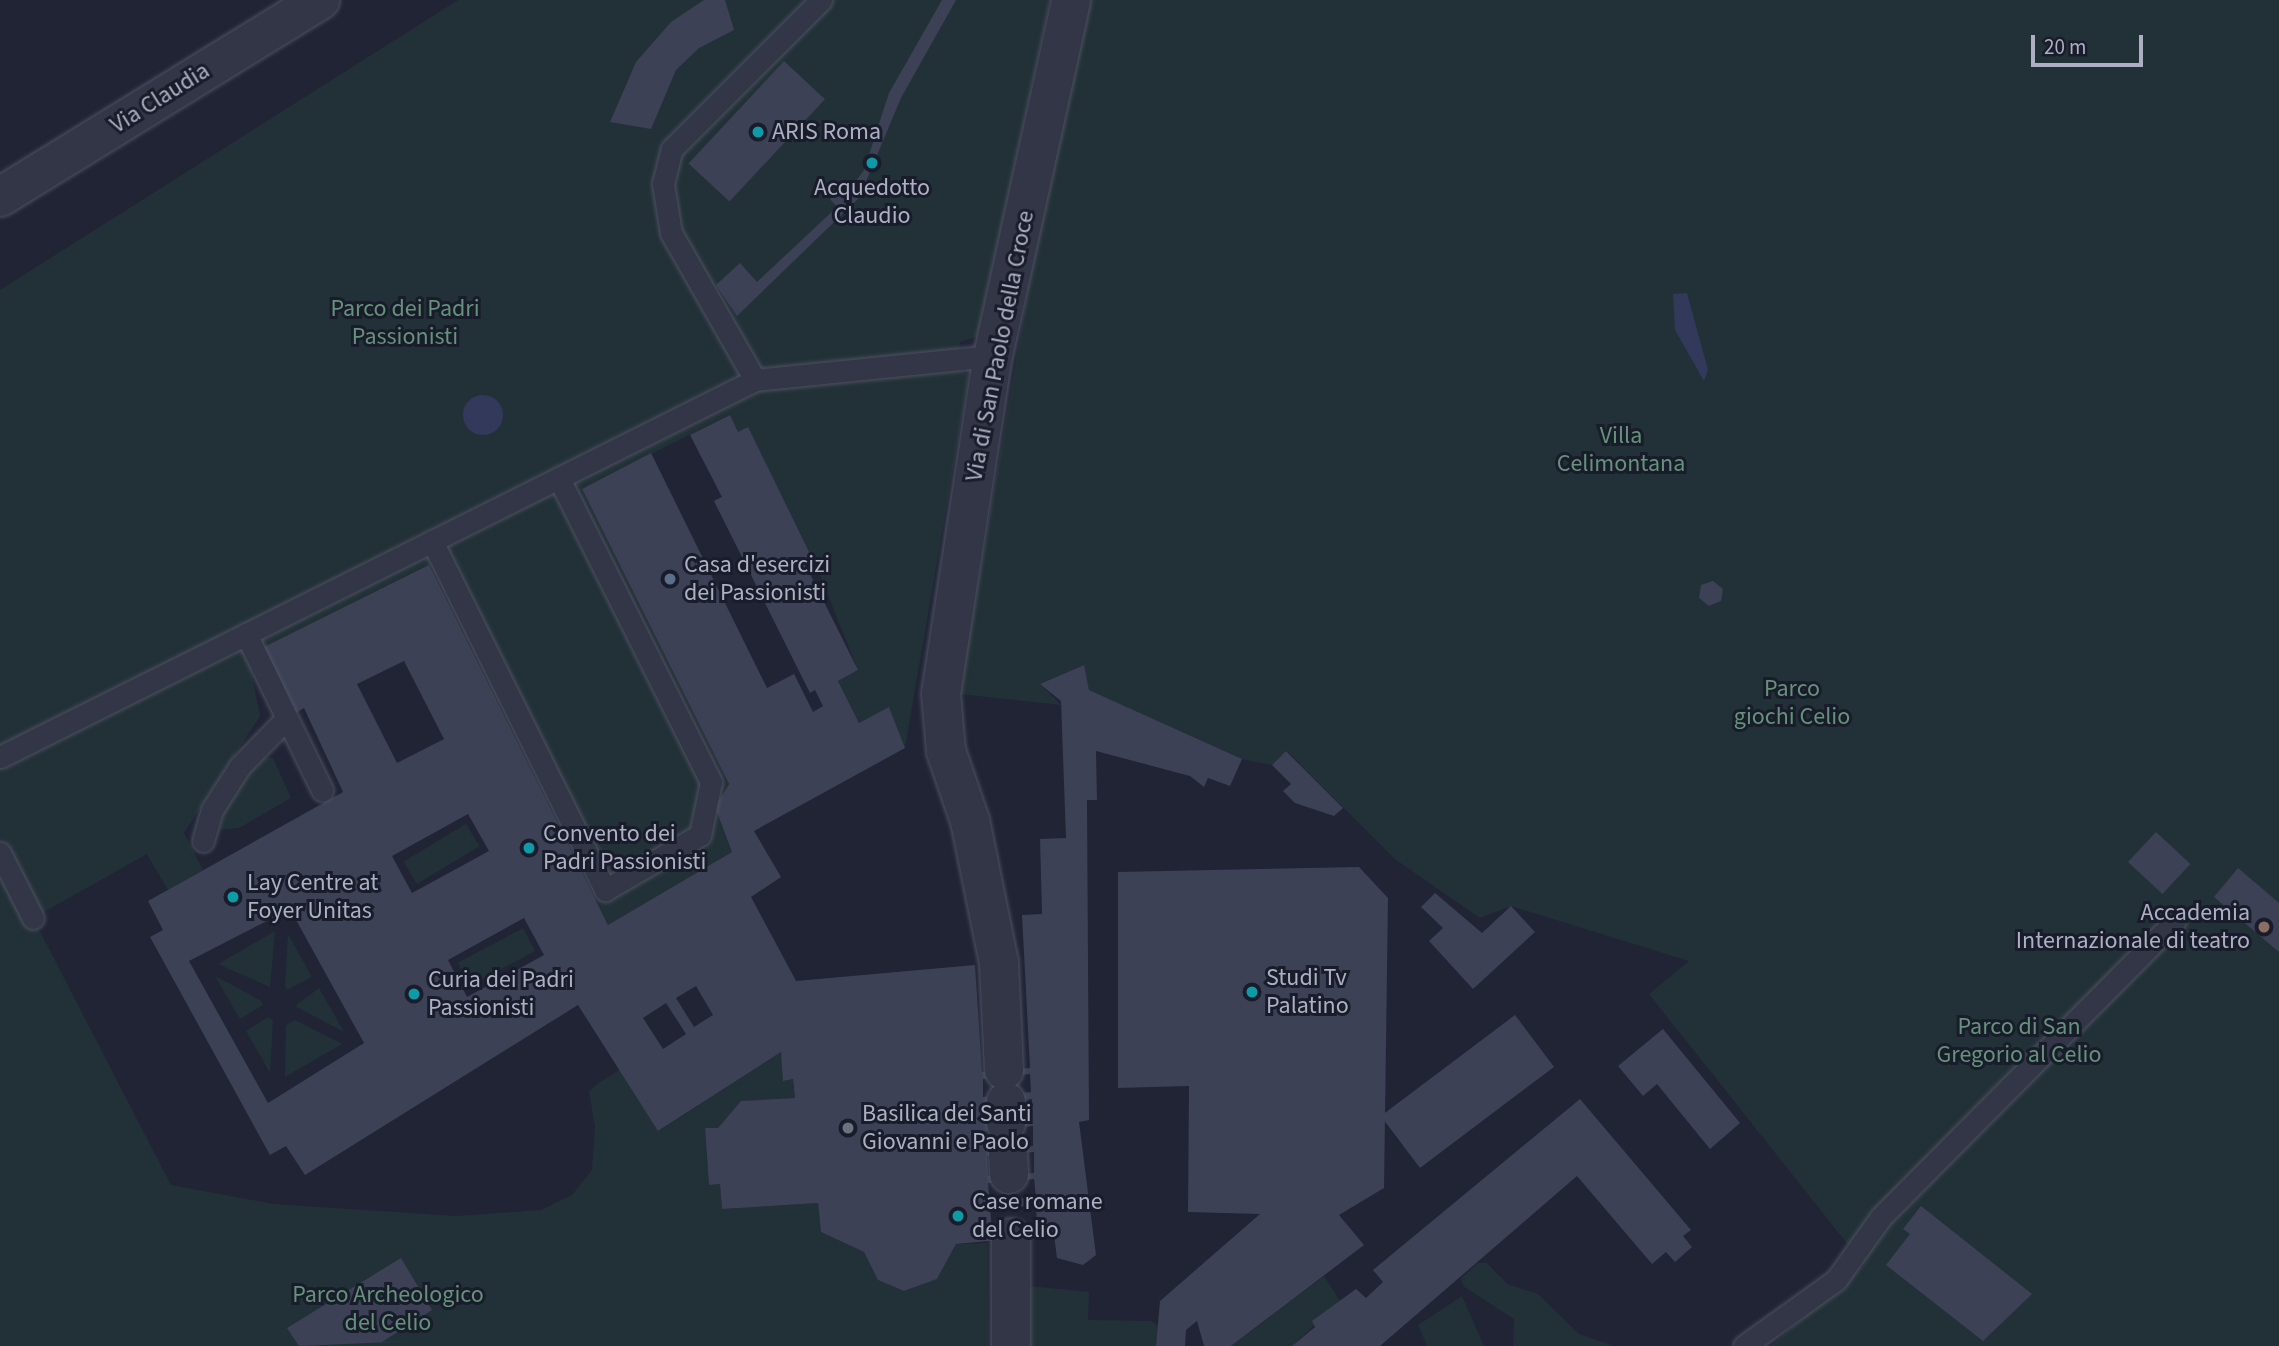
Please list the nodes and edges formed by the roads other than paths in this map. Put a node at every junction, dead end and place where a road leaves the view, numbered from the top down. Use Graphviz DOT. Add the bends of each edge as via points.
graph roads {
  1 [pos="320,0"];
  2 [pos="821,0"];
  3 [pos="1071,0"];
  4 [pos="0,197"];
  5 [pos="993,356"];
  6 [pos="755,380"];
  7 [pos="559,478"];
  8 [pos="432,541"];
  9 [pos="246,634"];
  10 [pos="287,718"];
  11 [pos="0,757"];
  12 [pos="322,790"];
  13 [pos="203,841"];
  14 [pos="0,853"];
  15 [pos="33,918"];
  16 [pos="2175,921"];
  17 [pos="1011,1346"];
  18 [pos="1745,1346"];
  1 -- 4 [label="street, Via Claudia"];
  2 -- 6 [label="lane" via="672,149 663,184 671,233"];
  3 -- 5 [label="street, Via di San Paolo della Croce"];
  5 -- 6 [label="lane"];
  5 -- 17 [label="street, Via di San Paolo della Croce" via="941,694 946,751 970,821 999,964"];
  6 -- 7 [label="lane"];
  7 -- 8 [label="lane"];
  7 -- 8 [label="lane" via="711,782 700,835 605,890"];
  8 -- 9 [label="lane"];
  9 -- 10 [label="lane"];
  9 -- 11 [label="lane"];
  10 -- 12 [label="lane"];
  10 -- 13 [label="lane" via="240,766 212,810"];
  14 -- 15 [label="lane"];
  16 -- 18 [label="lane" via="1881,1217 1836,1280"];
}
